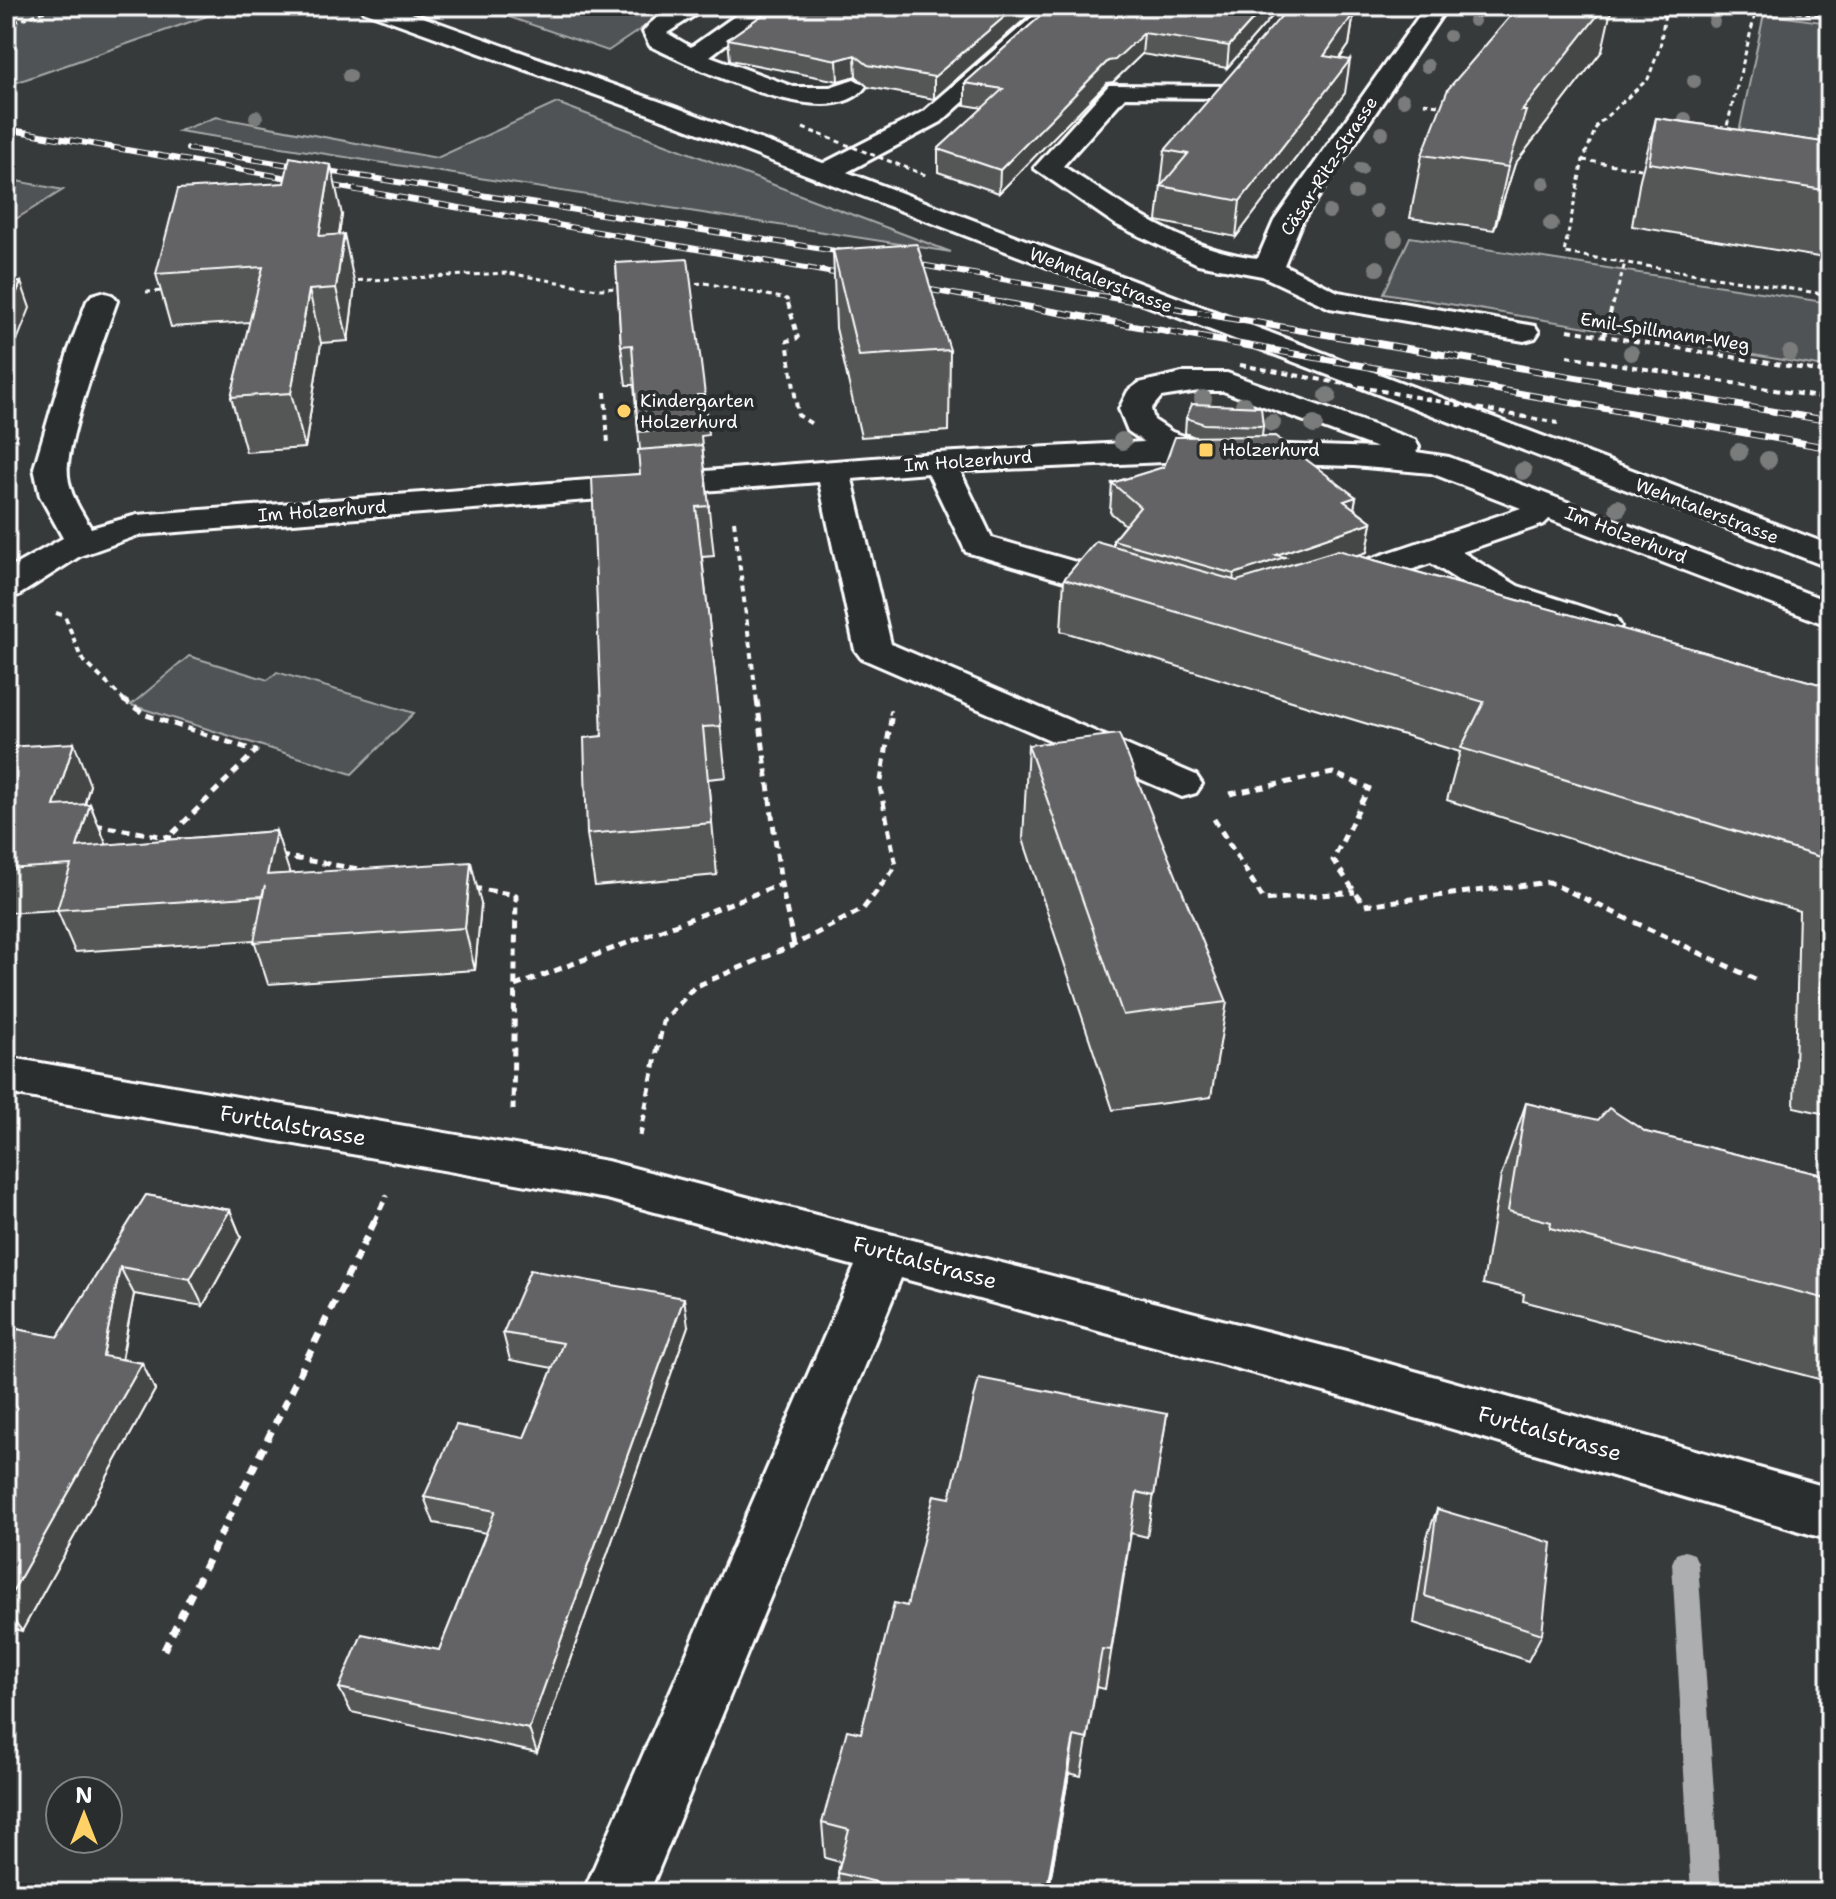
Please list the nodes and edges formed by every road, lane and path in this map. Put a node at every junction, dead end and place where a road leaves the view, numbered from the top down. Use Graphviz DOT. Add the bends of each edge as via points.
graph roads {
  1 [pos="60,6"];
  2 [pos="371,6"];
  3 [pos="698,6"];
  4 [pos="764,6"];
  5 [pos="1059,6"];
  6 [pos="1437,6"];
  7 [pos="1666,6"];
  8 [pos="1755,6"];
  9 [pos="1830,16"];
  10 [pos="6,25"];
  11 [pos="693,57"];
  12 [pos="854,86"];
  13 [pos="1225,91"];
  14 [pos="803,128"];
  15 [pos="1724,137"];
  16 [pos="1583,160"];
  17 [pos="1655,171"];
  18 [pos="825,173"];
  19 [pos="928,176"];
  20 [pos="1625,263"];
  21 [pos="1268,268"];
  22 [pos="343,282"];
  23 [pos="674,284"];
  24 [pos="628,287"];
  25 [pos="171,291"];
  26 [pos="1830,295"];
  27 [pos="102,301"];
  28 [pos="1524,332"];
  29 [pos="1604,336"];
  30 [pos="1553,353"];
  31 [pos="1240,365"];
  32 [pos="1830,373"];
  33 [pos="605,392"];
  34 [pos="1830,399"];
  35 [pos="1558,423"];
  36 [pos="812,424"];
  37 [pos="1206,450"];
  38 [pos="608,455"];
  39 [pos="940,463"];
  40 [pos="1437,464"];
  41 [pos="833,471"];
  42 [pos="1544,504"];
  43 [pos="733,512"];
  44 [pos="81,540"];
  45 [pos="1435,550"];
  46 [pos="1830,557"];
  47 [pos="6,587"];
  48 [pos="1304,594"];
  49 [pos="1156,597"];
  50 [pos="52,611"];
  51 [pos="1830,615"];
  52 [pos="1638,638"];
  53 [pos="880,708"];
  54 [pos="1192,791"];
  55 [pos="88,824"];
  56 [pos="169,837"];
  57 [pos="185,840"];
  58 [pos="279,856"];
  59 [pos="374,871"];
  60 [pos="781,884"];
  61 [pos="469,887"];
  62 [pos="1356,892"];
  63 [pos="794,945"];
  64 [pos="1757,980"];
  65 [pos="515,986"];
  66 [pos="6,1075"];
  67 [pos="513,1126"];
  68 [pos="636,1149"];
  69 [pos="394,1179"];
  70 [pos="886,1252"];
  71 [pos="1830,1514"];
  72 [pos="164,1650"];
  73 [pos="616,1893"];
  1 -- 10 [label="path"];
  2 -- 18 [label="street, Wehntalerstrasse"];
  3 -- 11 [label="street" via="655,32 658,41"];
  4 -- 11 [label="street"];
  5 -- 18 [label="street" via="932,117"];
  6 -- 21 [label="street, Cäsar-Ritz-Strasse" via="1402,39 1288,221"];
  7 -- 16 [label="path" via="1648,79 1597,125"];
  8 -- 9 [label="path"];
  8 -- 15 [label="path"];
  11 -- 12 [label="street" via="791,95 826,97"];
  13 -- 21 [label="street" via="1118,90 1047,168 1141,228 1234,267"];
  14 -- 19 [label="path, bridge"];
  16 -- 17 [label="path"];
  16 -- 20 [label="path" via="1564,253"];
  18 -- 46 [label="street, Wehntalerstrasse"];
  20 -- 26 [label="path"];
  20 -- 29 [label="path"];
  21 -- 28 [label="street" via="1330,299"];
  22 -- 24 [label="path" via="508,273 597,289"];
  23 -- 36 [label="path" via="705,283 787,299 798,338 787,341 798,415"];
  25 -- 27 [label="path"];
  27 -- 44 [label="street" via="50,479"];
  28 -- 29 [label="path, Emil-Spillmann-Weg" via="1572,330"];
  29 -- 32 [label="path, Emil-Spillmann-Weg"];
  30 -- 34 [label="path"];
  31 -- 35 [label="path, bridge"];
  33 -- 38 [label="path"];
  37 -- 39 [label="street, Im Holzerhurd"];
  37 -- 40 [label="street, Im Holzerhurd"];
  37 -- 40 [label="street" via="1150,433 1135,416 1139,399 1173,383 1227,382 1384,437"];
  39 -- 41 [label="street, Im Holzerhurd"];
  39 -- 49 [label="street" via="978,545"];
  40 -- 42 [label="street, Im Holzerhurd"];
  41 -- 44 [label="street, Im Holzerhurd" via="137,525"];
  41 -- 54 [label="street" via="874,650"];
  42 -- 45 [label="street" via="1532,517"];
  42 -- 51 [label="street, Im Holzerhurd"];
  43 -- 60 [label="path"];
  44 -- 47 [label="street, Im Holzerhurd"];
  45 -- 48 [label="street"];
  45 -- 52 [label="street" via="1505,594"];
  50 -- 56 [label="path" via="65,616 81,658 125,702 146,715 256,751"];
  53 -- 63 [label="path" via="892,713 880,787 896,866 863,909"];
  54 -- 62 [label="path" via="1264,900"];
  54 -- 62 [label="path" via="1333,773 1369,788 1333,860"];
  55 -- 56 [label="path"];
  56 -- 57 [label="path"];
  58 -- 59 [label="path"];
  60 -- 63 [label="path"];
  60 -- 65 [label="path"];
  61 -- 65 [label="path" via="516,895"];
  62 -- 64 [label="path" via="1364,905 1549,882"];
  63 -- 68 [label="path" via="694,987 663,1022"];
  65 -- 67 [label="path"];
  66 -- 70 [label="street, Furttalstrasse" via="607,1180"];
  69 -- 72 [label="path"];
  70 -- 71 [label="street, Furttalstrasse" via="1354,1377"];
  70 -- 73 [label="street"];
}
